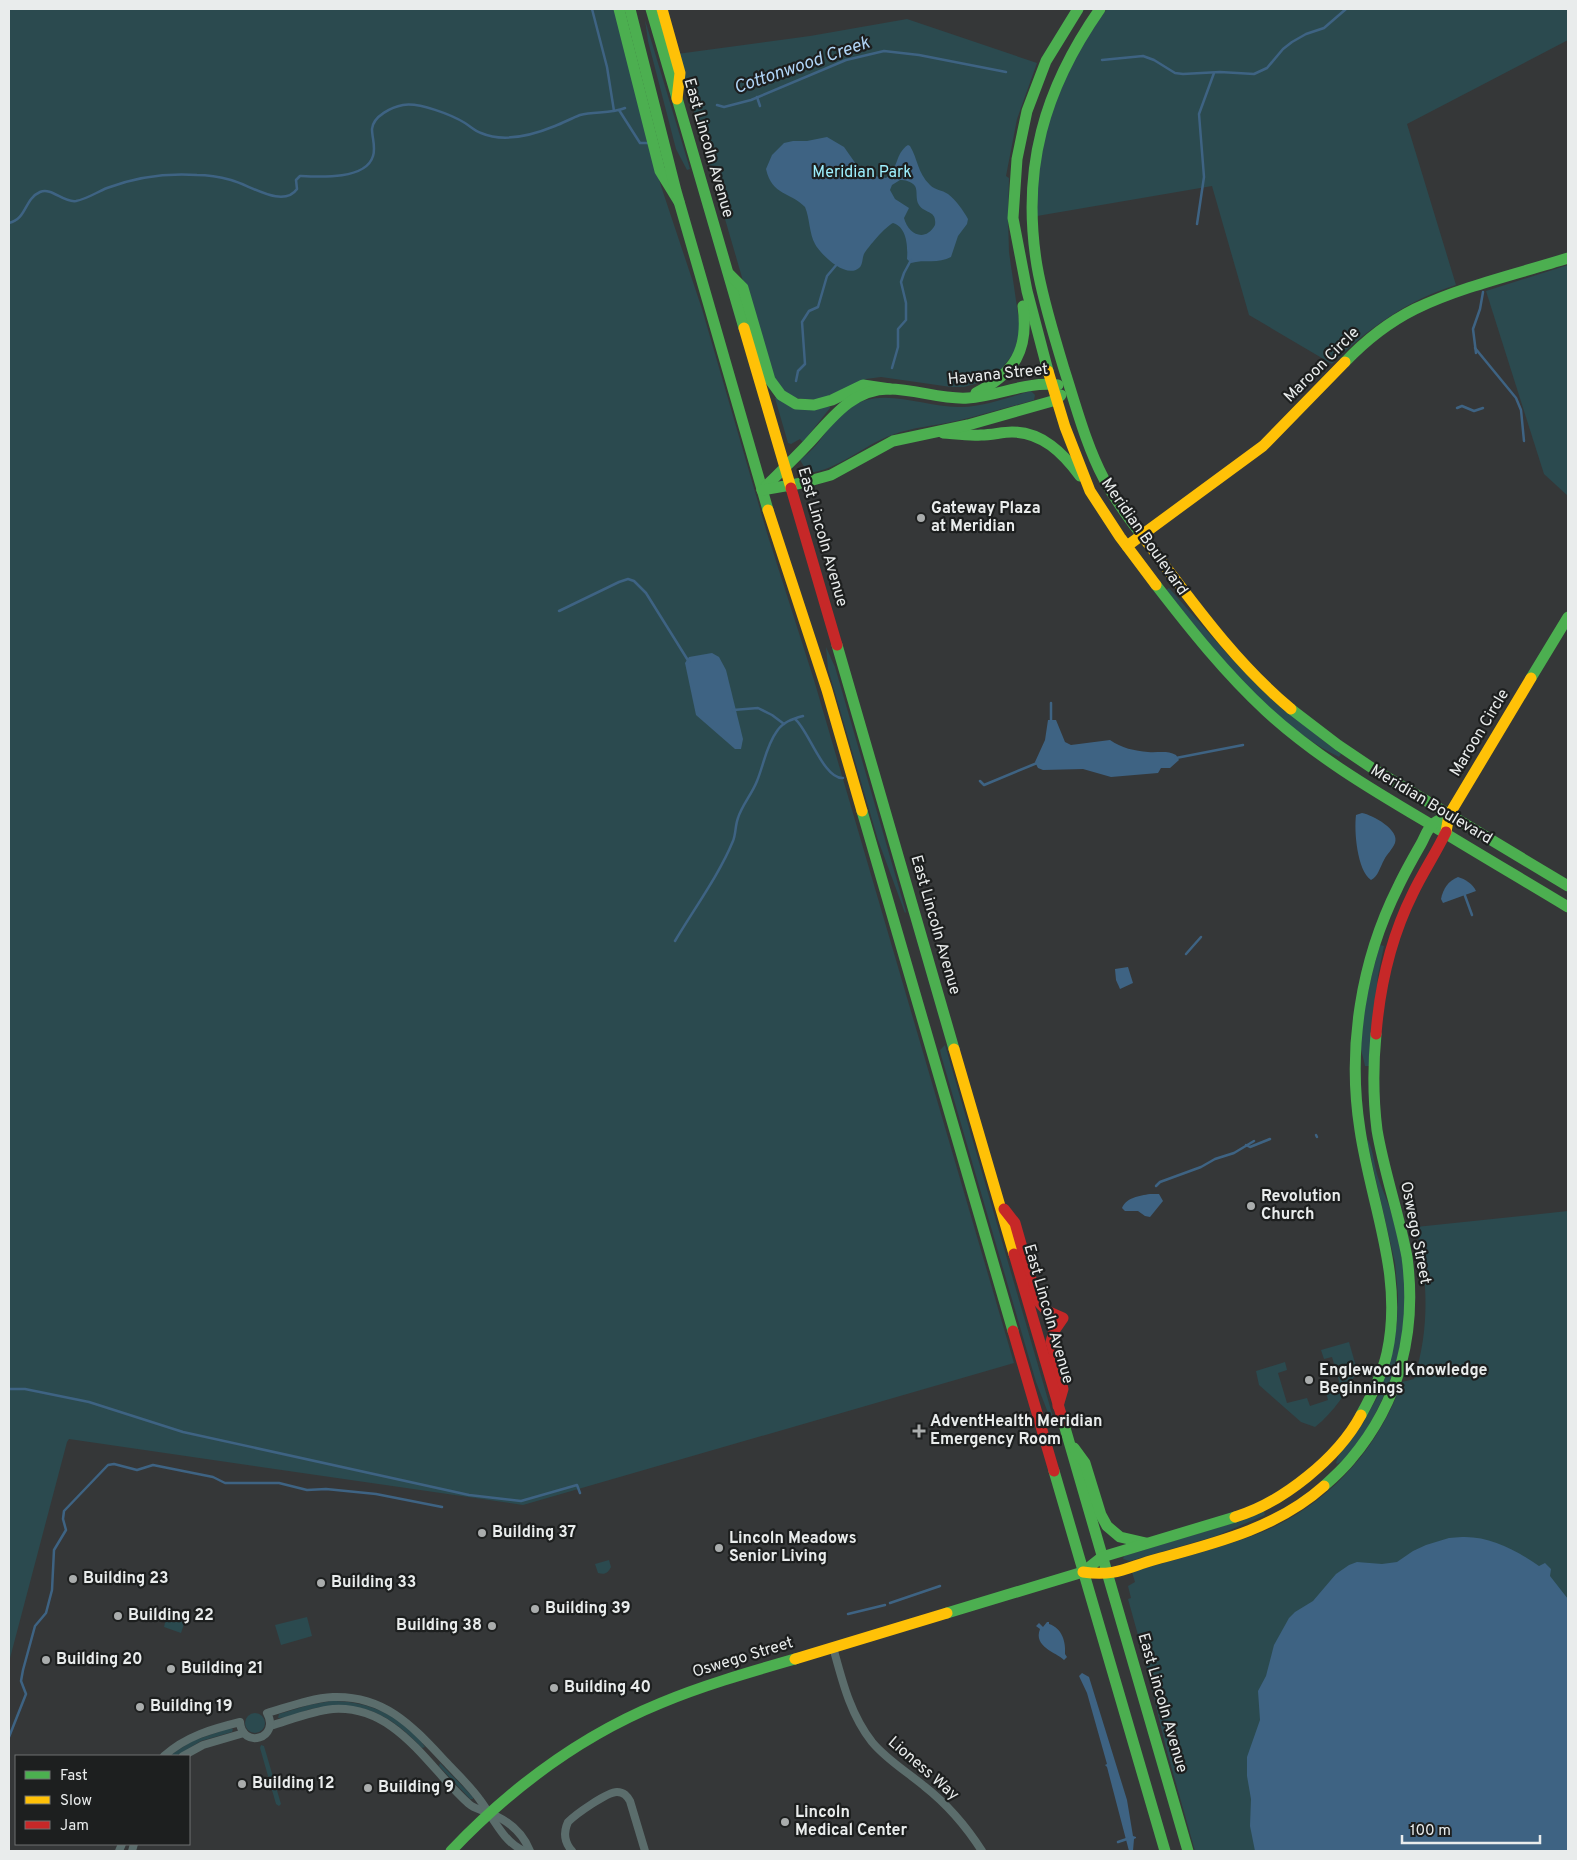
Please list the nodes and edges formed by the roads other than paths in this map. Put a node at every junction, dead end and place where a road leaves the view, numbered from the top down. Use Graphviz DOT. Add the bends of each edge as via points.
graph roads {
  1 [pos="619,9"];
  2 [pos="630,9"];
  3 [pos="651,9"];
  4 [pos="662,9"];
  5 [pos="1078,9"];
  6 [pos="1100,9"];
  7 [pos="677,99"];
  8 [pos="679,202"];
  9 [pos="1014,225"];
  10 [pos="1568,258"];
  11 [pos="728,272"];
  12 [pos="1052,383"];
  13 [pos="1070,387"];
  14 [pos="890,389"];
  15 [pos="961,398"];
  16 [pos="1056,400"];
  17 [pos="936,432"];
  18 [pos="785,467"];
  19 [pos="790,485"];
  20 [pos="762,490"];
  21 [pos="1090,491"];
  22 [pos="1141,534"];
  23 [pos="1127,546"];
  24 [pos="1568,617"];
  25 [pos="1449,815"];
  26 [pos="1432,826"];
  27 [pos="1446,834"];
  28 [pos="1568,886"];
  29 [pos="1568,907"];
  30 [pos="999,1203"];
  31 [pos="1058,1406"];
  32 [pos="1068,1441"];
  33 [pos="1146,1543"];
  34 [pos="1102,1557"];
  35 [pos="1083,1572"];
  36 [pos="1107,1574"];
  37 [pos="833,1647"];
  38 [pos="270,1726"];
  39 [pos="244,1733"];
  40 [pos="165,1755"];
  41 [pos="185,1755"];
  42 [pos="490,1813"];
  43 [pos="451,1851"];
  44 [pos="524,1851"];
  45 [pos="530,1851"];
  46 [pos="572,1851"];
  47 [pos="645,1851"];
  48 [pos="982,1851"];
  49 [pos="1165,1851"];
  50 [pos="1188,1851"];
  1 -- 8 [label="main road" via="660,171"];
  2 -- 8 [label="main road"];
  3 -- 7 [label="main road, East Lincoln Avenue"];
  4 -- 7 [label="main road" via="680,73"];
  5 -- 9 [label="main road, Meridian Boulevard" via="1046,61 1027,111 1017,159"];
  6 -- 13 [label="main road, Meridian Boulevard" via="1072,50 1052,93 1037,146 1032,185 1037,268"];
  7 -- 11 [label="main road, East Lincoln Avenue"];
  8 -- 20 [label="main road"];
  9 -- 12 [label="main road, Meridian Boulevard" via="1026,291"];
  9 -- 15 [label="main road" via="1016,270 1026,320 1024,344 1016,362 1002,377"];
  10 -- 22 [label="main road, Maroon Circle" via="1444,297 1390,324 1356,350 1263,446"];
  11 -- 14 [label="main road" via="743,288 770,380 785,399 815,406 865,385"];
  11 -- 18 [label="main road, East Lincoln Avenue"];
  12 -- 13 [label="main road, Havana Street"];
  12 -- 15 [label="main road, Havana Street"];
  12 -- 16 [label="main road, Meridian Boulevard"];
  13 -- 16 [label="main road, Havana Street"];
  13 -- 22 [label="main road, Meridian Boulevard" via="1102,476"];
  14 -- 15 [label="main road, Havana Street"];
  14 -- 18 [label="main road, Havana Street" via="868,392 844,405"];
  16 -- 17 [label="main road, Havana Street"];
  16 -- 21 [label="main road, Meridian Boulevard"];
  17 -- 19 [label="main road, Havana Street" via="894,441 834,473"];
  17 -- 21 [label="main road" via="978,435 1017,432 1033,436 1060,452"];
  18 -- 19 [label="main road, East Lincoln Avenue"];
  18 -- 20 [label="main road, Havana Street"];
  19 -- 20 [label="main road, Havana Street"];
  19 -- 30 [label="main road, East Lincoln Avenue"];
  20 -- 35 [label="main road" via="827,690"];
  21 -- 23 [label="main road, Meridian Boulevard"];
  22 -- 23 [label="main road, Maroon Circle"];
  22 -- 25 [label="main road, Meridian Boulevard" via="1213,629 1277,696 1342,748"];
  23 -- 26 [label="main road, Meridian Boulevard" via="1200,642 1266,711 1325,758"];
  24 -- 25 [label="main road, Maroon Circle"];
  25 -- 26 [label="main road"];
  25 -- 27 [label="main road"];
  25 -- 28 [label="main road, Meridian Boulevard"];
  26 -- 27 [label="main road, Meridian Boulevard"];
  26 -- 33 [label="main road, Oswego Street" via="1395,892 1378,934 1361,1000 1355,1088 1360,1131 1387,1253 1392,1291 1388,1344 1382,1370 1369,1401 1337,1450 1289,1492 1242,1515"];
  27 -- 29 [label="main road, Meridian Boulevard"];
  27 -- 36 [label="main road, Oswego Street" via="1416,886 1397,928 1382,987 1376,1029 1374,1084 1377,1125 1406,1254 1411,1294 1406,1351 1387,1406 1370,1436 1346,1467 1320,1492 1287,1514 1243,1534"];
  30 -- 31 [label="main road, East Lincoln Avenue"];
  30 -- 31 [label="main road" via="1015,1223 1039,1303 1047,1311 1063,1318 1051,1342 1064,1389"];
  31 -- 32 [label="main road, East Lincoln Avenue"];
  32 -- 33 [label="main road" via="1085,1463 1107,1526 1120,1537"];
  32 -- 34 [label="main road, East Lincoln Avenue"];
  33 -- 34 [label="main road, Oswego Street"];
  34 -- 35 [label="main road, Oswego Street"];
  34 -- 36 [label="main road, East Lincoln Avenue"];
  35 -- 36 [label="main road, Oswego Street"];
  35 -- 37 [label="main road, Oswego Street"];
  35 -- 49 [label="main road"];
  36 -- 50 [label="main road, East Lincoln Avenue"];
  37 -- 42 [label="main road, Oswego Street" via="710,1684 633,1715 544,1767"];
  37 -- 48 [label="street, Lioness Way" via="850,1703 866,1734 888,1759 949,1808"];
  38 -- 39 [label="street" via="261,1737 251,1738"];
  38 -- 42 [label="street" via="333,1709 378,1718 403,1734 471,1806"];
  38 -- 42 [label="street" via="267,1713 332,1697 360,1700 385,1708 419,1733"];
  39 -- 40 [label="street" via="240,1722 207,1731 191,1737"];
  39 -- 41 [label="street" via="203,1745"];
  42 -- 43 [label="main road, Oswego Street"];
  42 -- 44 [label="street" via="499,1828 517,1848"];
  42 -- 45 [label="street" via="509,1822 525,1839"];
  46 -- 47 [label="street" via="565,1836 568,1822 609,1794 618,1792 625,1794 630,1801"];
}
